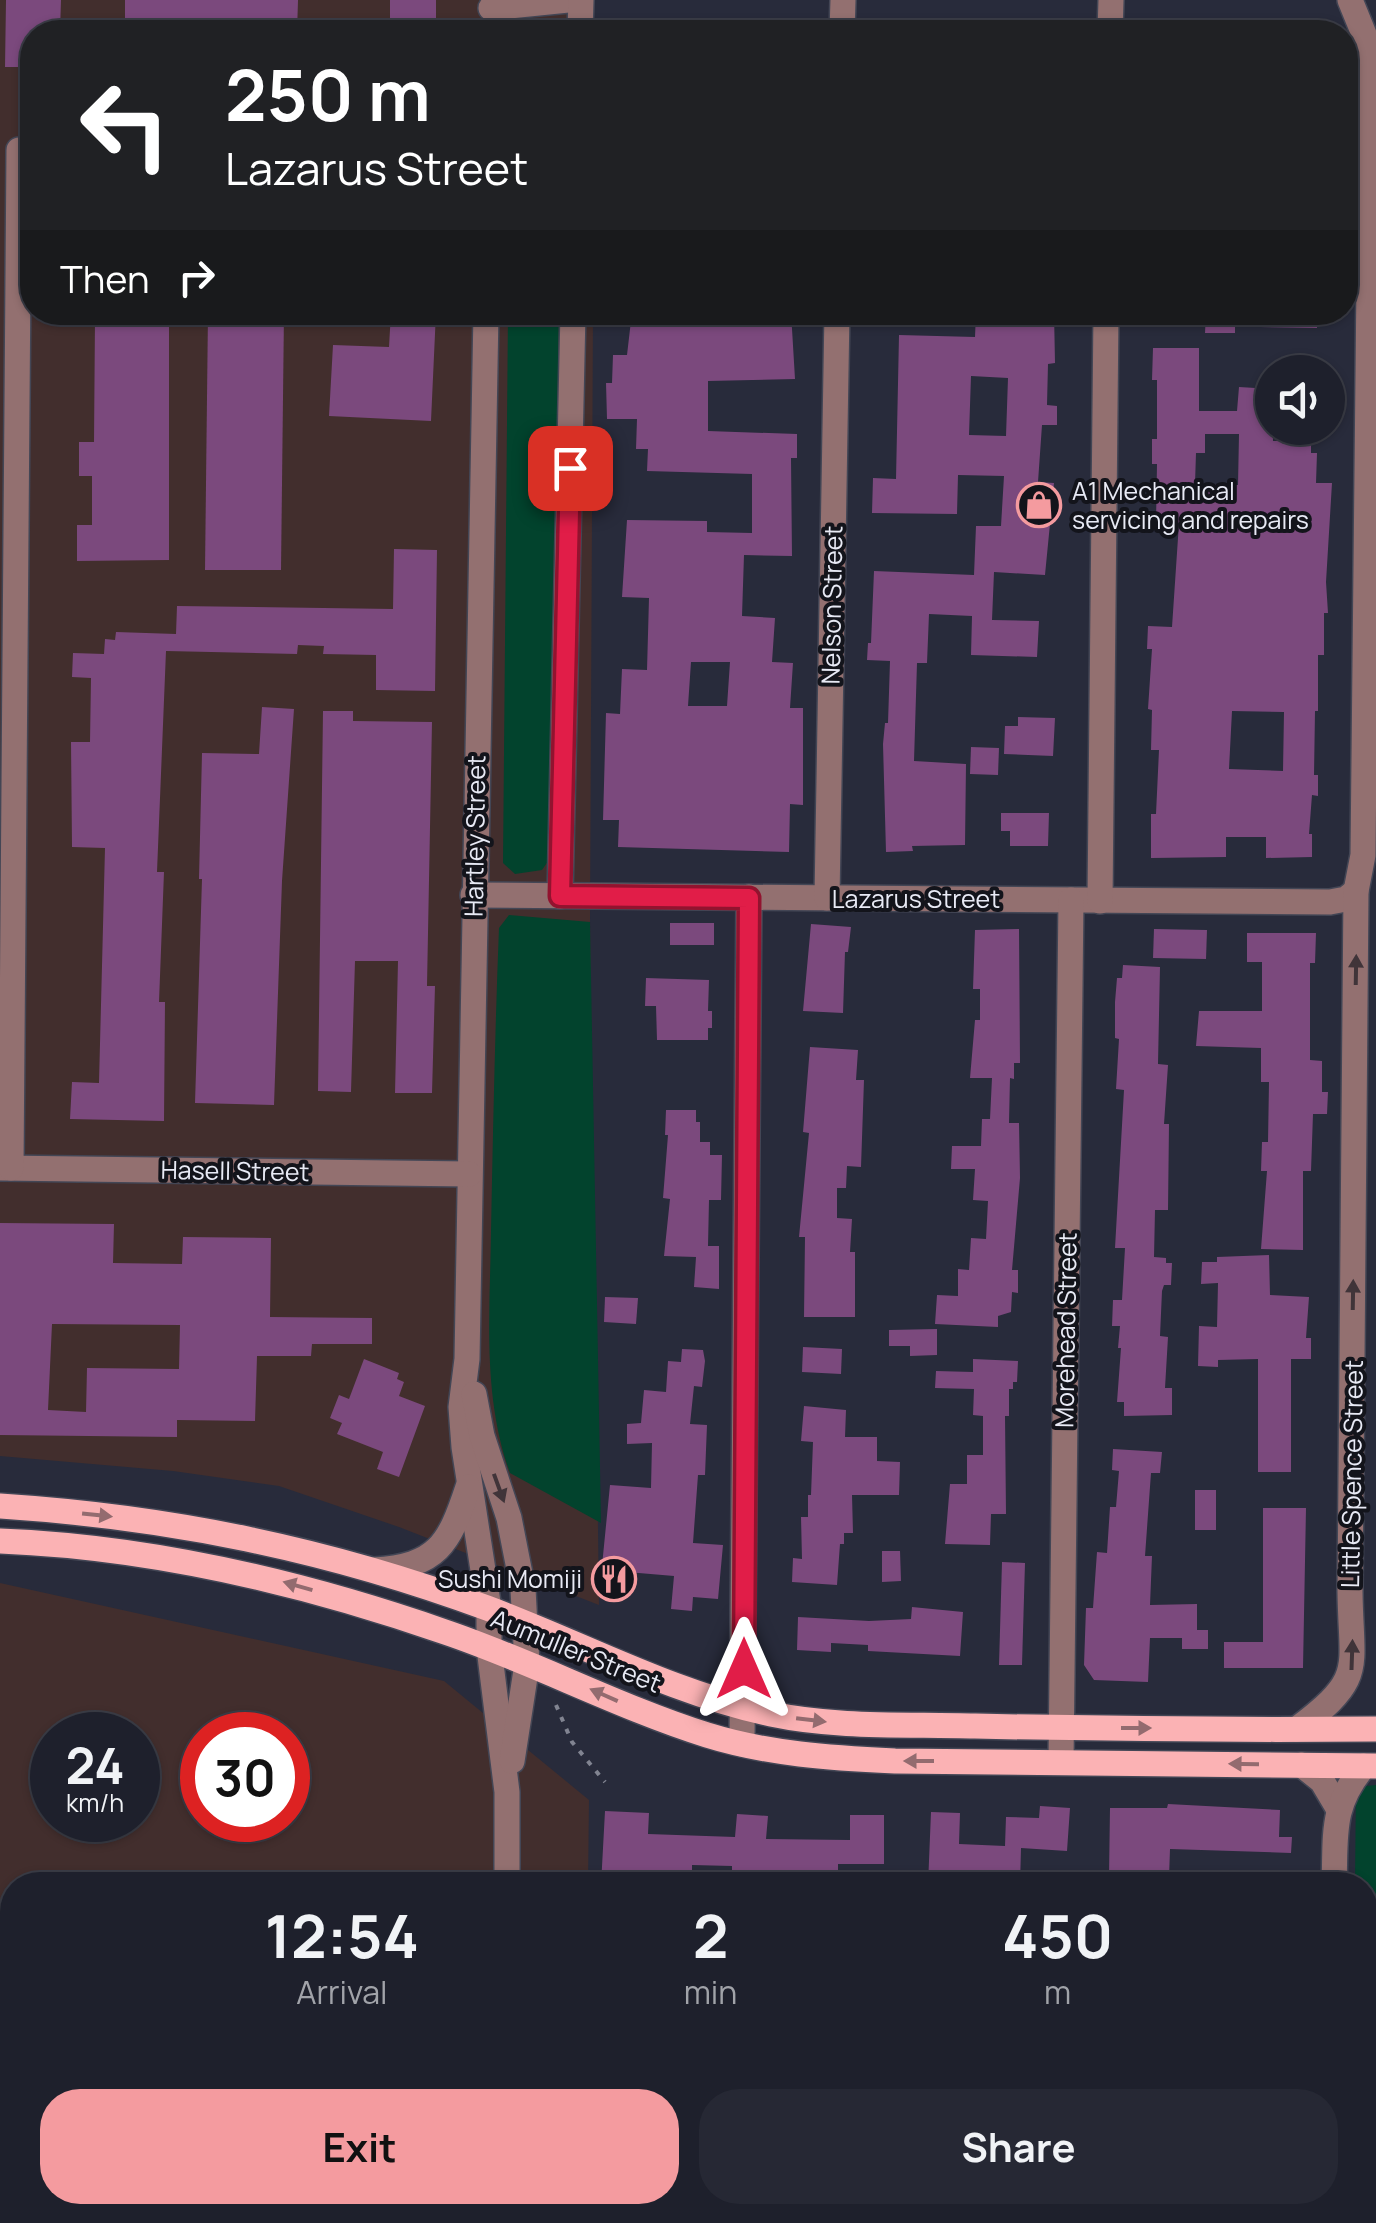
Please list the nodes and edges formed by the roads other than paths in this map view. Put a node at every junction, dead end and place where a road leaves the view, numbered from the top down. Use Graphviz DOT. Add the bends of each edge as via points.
graph roads {
  1 [pos="568,0"];
  2 [pos="1350,0"];
  3 [pos="491,13"];
  4 [pos="17,150"];
  5 [pos="486,325"];
  6 [pos="574,325"];
  7 [pos="837,325"];
  8 [pos="1106,325"];
  9 [pos="1356,891"];
  10 [pos="473,895"];
  11 [pos="560,896"];
  12 [pos="749,898"];
  13 [pos="827,898"];
  14 [pos="1070,900"];
  15 [pos="1100,901"];
  16 [pos="6,1168"];
  17 [pos="470,1174"];
  18 [pos="467,1359"];
  19 [pos="470,1483"];
  20 [pos="0,1506"];
  21 [pos="0,1541"];
  22 [pos="374,1570"];
  23 [pos="489,1609"];
  24 [pos="526,1624"];
  25 [pos="489,1648"];
  26 [pos="527,1664"];
  27 [pos="744,1707"];
  28 [pos="1061,1728"];
  29 [pos="1297,1728"];
  30 [pos="1376,1729"];
  31 [pos="742,1744"];
  32 [pos="1061,1760"];
  33 [pos="1302,1765"];
  34 [pos="1370,1766"];
  35 [pos="507,1792"];
  36 [pos="1338,1808"];
  37 [pos="507,1872"];
  38 [pos="1335,1872"];
  1 -- 3 [label="street"];
  2 -- 9 [label="street, Little Spence Street" via="1366,36 1371,71 1364,855"];
  4 -- 16 [label="street"];
  5 -- 10 [label="street, Hartley Street"];
  6 -- 11 [label="street"];
  7 -- 13 [label="street, Nelson Street"];
  8 -- 15 [label="street"];
  9 -- 15 [label="street, Lazarus Street" via="1330,902"];
  29 -- 9 [label="street, Little Spence Street, one-way" via="1341,1692 1354,1660"];
  10 -- 11 [label="street, Lazarus Street"];
  10 -- 17 [label="street, Hartley Street"];
  11 -- 12 [label="street, Lazarus Street"];
  12 -- 13 [label="street, Lazarus Street"];
  12 -- 27 [label="street"];
  13 -- 14 [label="street, Lazarus Street"];
  14 -- 15 [label="street, Lazarus Street"];
  14 -- 28 [label="street, Morehead Street"];
  16 -- 17 [label="street, Hasell Street"];
  17 -- 18 [label="street, Hartley Street"];
  18 -- 19 [label="street, Hartley Street" via="461,1407"];
  18 -- 24 [label="street, Hartley Street, one-way" via="482,1436 509,1518"];
  19 -- 22 [label="street, Hartley Street" via="435,1555 404,1568"];
  19 -- 23 [label="street, Hartley Street"];
  20 -- 22 [label="main road, Aumuller Street, one-way" via="207,1529"];
  25 -- 21 [label="main road, Aumuller Street, one-way" via="267,1577 140,1554"];
  22 -- 23 [label="main road, Aumuller Street"];
  23 -- 24 [label="main road, Aumuller Street"];
  23 -- 25 [label="street, Hartley Street"];
  24 -- 26 [label="street, Hartley Street"];
  24 -- 27 [label="main road, Aumuller Street"];
  25 -- 26 [label="main road, Aumuller Street"];
  25 -- 35 [label="street, Hartley Street"];
  31 -- 26 [label="main road, Aumuller Street, one-way"];
  26 -- 35 [label="street, Hartley Street"];
  27 -- 28 [label="main road, Aumuller Street, one-way" via="832,1722"];
  27 -- 31 [label="street"];
  28 -- 29 [label="main road, Aumuller Street, one-way"];
  28 -- 32 [label="street, Morehead Street"];
  29 -- 30 [label="main road, Aumuller Street"];
  32 -- 31 [label="main road, Aumuller Street, one-way" via="857,1760"];
  33 -- 32 [label="main road, Aumuller Street, one-way"];
  33 -- 34 [label="main road, Aumuller Street"];
  33 -- 36 [label="street" via="1322,1781"];
  34 -- 36 [label="street" via="1351,1780"];
  35 -- 37 [label="street, Hartley Street"];
  36 -- 38 [label="street"];
}
